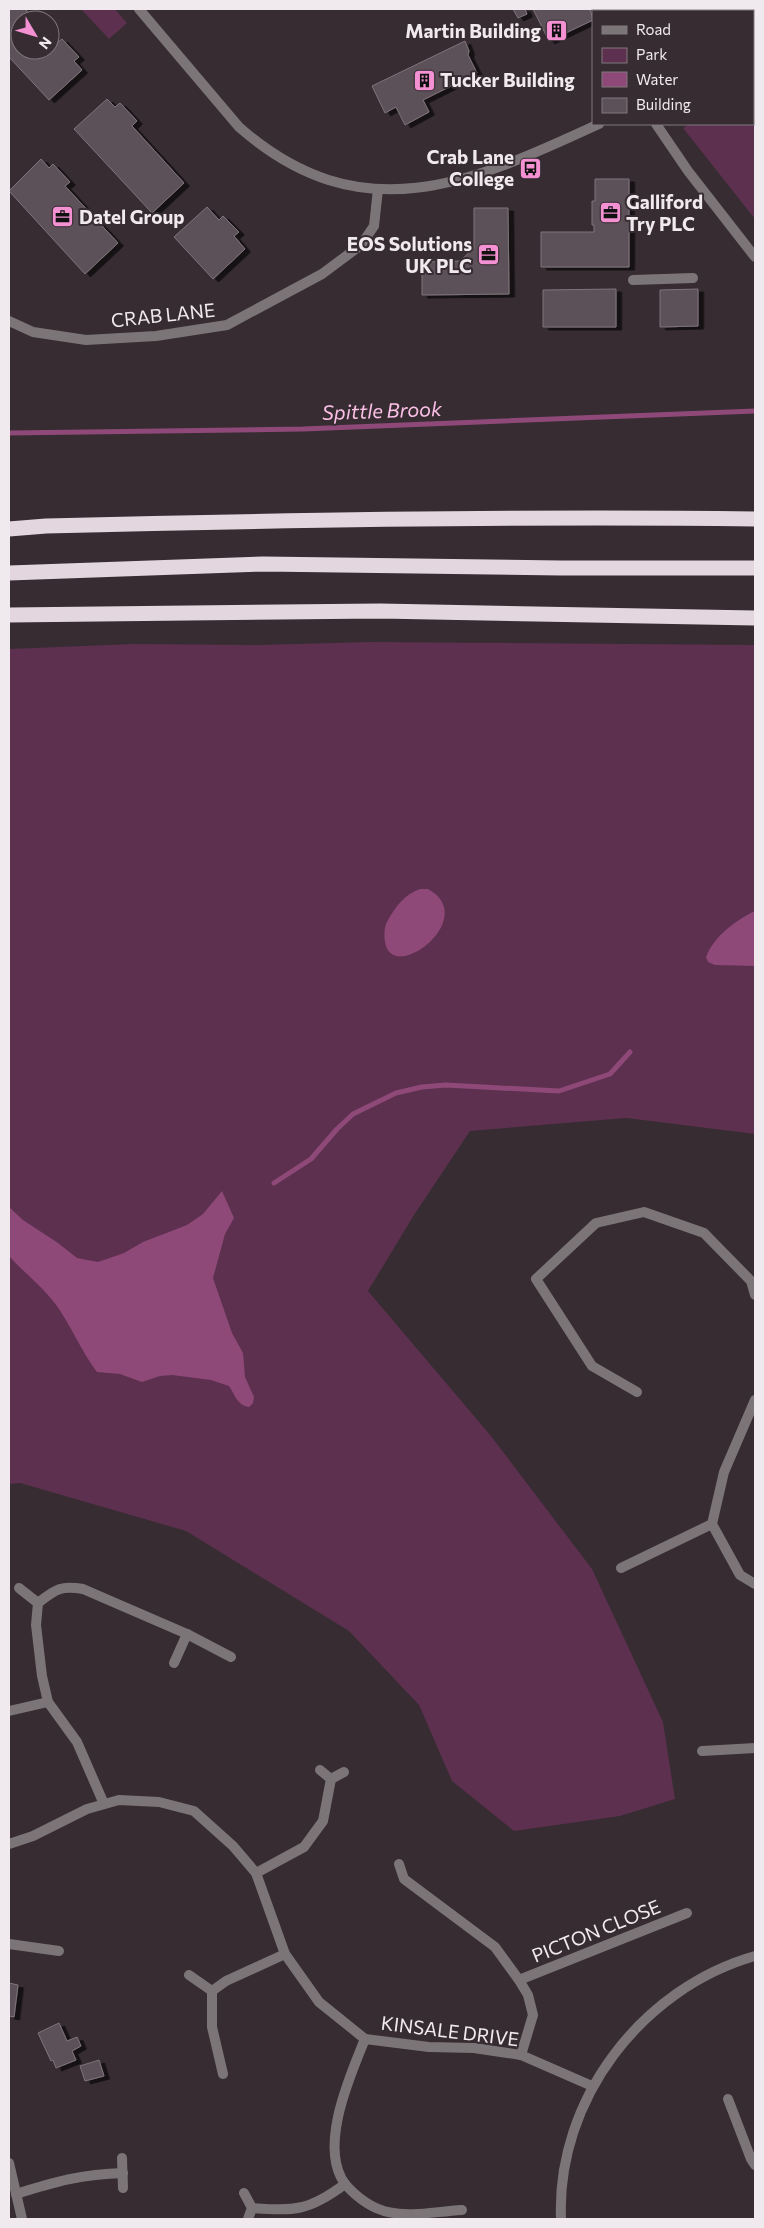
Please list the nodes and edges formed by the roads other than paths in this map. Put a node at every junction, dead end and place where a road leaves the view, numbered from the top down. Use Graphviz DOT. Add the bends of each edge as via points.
graph roads {
  1 [pos="139,9"];
  2 [pos="597,125"];
  3 [pos="657,125"];
  4 [pos="378,189"];
  5 [pos="755,257"];
  6 [pos="693,278"];
  7 [pos="633,280"];
  8 [pos="9,321"];
  9 [pos="755,519"];
  10 [pos="9,529"];
  11 [pos="755,568"];
  12 [pos="9,572"];
  13 [pos="9,615"];
  14 [pos="755,618"];
  15 [pos="755,1295"];
  16 [pos="637,1392"];
  17 [pos="755,1400"];
  18 [pos="712,1524"];
  19 [pos="620,1568"];
  20 [pos="755,1584"];
  21 [pos="19,1588"];
  22 [pos="38,1603"];
  23 [pos="187,1634"];
  24 [pos="231,1657"];
  25 [pos="174,1663"];
  26 [pos="48,1702"];
  27 [pos="9,1711"];
  28 [pos="755,1748"];
  29 [pos="702,1751"];
  30 [pos="320,1770"];
  31 [pos="344,1772"];
  32 [pos="331,1779"];
  33 [pos="104,1804"];
  34 [pos="9,1844"];
  35 [pos="400,1864"];
  36 [pos="256,1873"];
  37 [pos="687,1914"];
  38 [pos="9,1944"];
  39 [pos="59,1951"];
  40 [pos="285,1954"];
  41 [pos="755,1956"];
  42 [pos="189,1975"];
  43 [pos="519,1980"];
  44 [pos="212,1991"];
  45 [pos="365,2039"];
  46 [pos="521,2056"];
  47 [pos="223,2074"];
  48 [pos="592,2086"];
  49 [pos="728,2099"];
  50 [pos="122,2158"];
  51 [pos="9,2162"];
  52 [pos="755,2165"];
  53 [pos="123,2173"];
  54 [pos="345,2184"];
  55 [pos="123,2188"];
  56 [pos="244,2193"];
  57 [pos="16,2194"];
  58 [pos="252,2208"];
  59 [pos="462,2210"];
  60 [pos="22,2219"];
  61 [pos="248,2219"];
  62 [pos="561,2219"];
  1 -- 4 [label="street" via="219,107 253,140 286,162 323,179"];
  2 -- 4 [label="street" via="519,160 467,178 413,189"];
  3 -- 5 [label="street"];
  4 -- 8 [label="street, CRAB LANE" via="374,226 362,245 322,274 227,325 156,336 86,340 33,332"];
  6 -- 7 [label="street"];
  9 -- 10 [label="highway" via="272,520"];
  11 -- 12 [label="highway" via="262,564"];
  13 -- 14 [label="highway" via="380,611"];
  15 -- 16 [label="street" via="751,1280 704,1233 644,1212 596,1223 536,1279 592,1366"];
  17 -- 18 [label="street" via="724,1472"];
  18 -- 19 [label="street"];
  18 -- 20 [label="street" via="740,1575"];
  21 -- 22 [label="street"];
  22 -- 23 [label="street" via="60,1588 83,1589"];
  22 -- 26 [label="street" via="37,1634"];
  23 -- 24 [label="street"];
  23 -- 25 [label="street"];
  26 -- 27 [label="street"];
  26 -- 33 [label="street" via="77,1742"];
  28 -- 29 [label="street"];
  30 -- 32 [label="street"];
  31 -- 32 [label="street"];
  32 -- 36 [label="street" via="323,1821 304,1847"];
  33 -- 34 [label="street, KINSALE DRIVE" via="87,1808 33,1836"];
  33 -- 36 [label="street, KINSALE DRIVE" via="139,1800 194,1811 233,1846"];
  35 -- 43 [label="street" via="404,1879 495,1947"];
  36 -- 40 [label="street, KINSALE DRIVE"];
  37 -- 43 [label="street, PICTON CLOSE"];
  38 -- 39 [label="street"];
  40 -- 44 [label="street" via="226,1981"];
  40 -- 45 [label="street, KINSALE DRIVE" via="319,2002"];
  41 -- 48 [label="street" via="732,1962 698,1978 672,1997 622,2043"];
  42 -- 44 [label="street"];
  43 -- 46 [label="street" via="528,1995 532,2015"];
  44 -- 47 [label="street" via="212,2027"];
  45 -- 46 [label="street, KINSALE DRIVE" via="429,2047 474,2048"];
  45 -- 54 [label="street" via="344,2090 335,2140 335,2165"];
  46 -- 48 [label="street, KINSALE DRIVE"];
  48 -- 62 [label="street" via="564,2166"];
  49 -- 52 [label="street"];
  50 -- 53 [label="street"];
  51 -- 57 [label="street"];
  53 -- 55 [label="street"];
  53 -- 57 [label="street" via="90,2174 58,2180"];
  54 -- 58 [label="street" via="307,2208"];
  54 -- 59 [label="street" via="368,2205 387,2212 407,2216"];
  56 -- 58 [label="street"];
  57 -- 60 [label="street"];
  58 -- 61 [label="street"];
}
